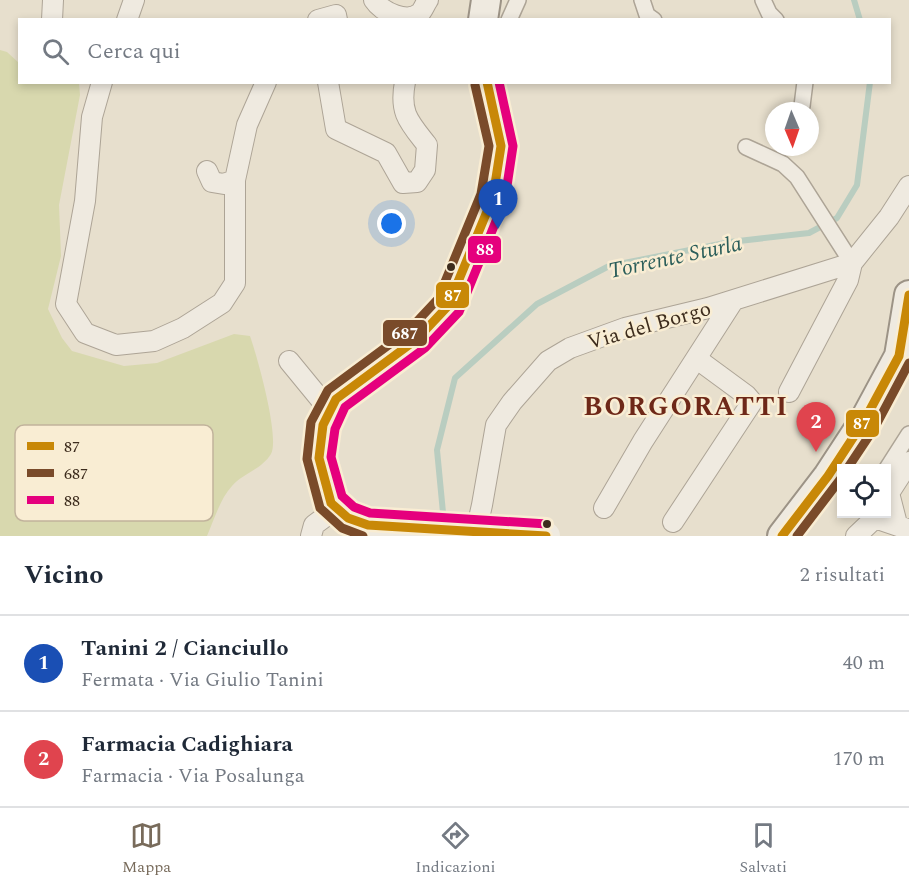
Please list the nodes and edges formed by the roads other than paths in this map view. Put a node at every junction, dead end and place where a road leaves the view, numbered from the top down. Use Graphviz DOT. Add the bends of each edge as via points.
graph roads {
  1 [pos="53,0"];
  2 [pos="134,0"];
  3 [pos="140,0"];
  4 [pos="374,0"];
  5 [pos="428,0"];
  6 [pos="486,0"];
  7 [pos="518,0"];
  8 [pos="642,0"];
  9 [pos="52,18"];
  10 [pos="128,18"];
  11 [pos="137,18"];
  12 [pos="483,18"];
  13 [pos="510,18"];
  14 [pos="651,18"];
  15 [pos="101,84"];
  16 [pos="265,84"];
  17 [pos="328,84"];
  18 [pos="405,84"];
  19 [pos="487,84"];
  20 [pos="805,84"];
  21 [pos="802,102"];
  22 [pos="746,147"];
  23 [pos="765,151"];
  24 [pos="776,156"];
  25 [pos="207,171"];
  26 [pos="235,180"];
  27 [pos="909,186"];
  28 [pos="849,256"];
  29 [pos="909,295"];
  30 [pos="733,301"];
  31 [pos="697,359"];
  32 [pos="289,360"];
  33 [pos="789,392"];
  34 [pos="330,411"];
  35 [pos="909,434"];
  36 [pos="909,462"];
  37 [pos="890,464"];
  38 [pos="835,480"];
  39 [pos="337,508"];
  40 [pos="604,508"];
  41 [pos="673,522"];
  42 [pos="903,527"];
  43 [pos="312,536"];
  44 [pos="474,536"];
  45 [pos="546,536"];
  46 [pos="782,536"];
  47 [pos="856,536"];
  1 -- 9 [label="street"];
  2 -- 10 [label="street"];
  3 -- 11 [label="street"];
  4 -- 5 [label="street" via="394,15 412,17 421,13"];
  6 -- 12 [label="main road"];
  7 -- 13 [label="street"];
  8 -- 14 [label="street"];
  15 -- 26 [label="street" via="92,117 85,201 66,304 85,333 116,345 154,341 222,303 235,283"];
  16 -- 26 [label="street" via="247,125"];
  17 -- 18 [label="street" via="336,129 386,153 403,183 417,182 425,170 427,145 404,115"];
  19 -- 34 [label="main road" via="501,146 493,197 448,306 417,339 336,399"];
  20 -- 21 [label="street"];
  22 -- 23 [label="street"];
  24 -- 28 [label="street" via="797,177"];
  25 -- 26 [label="street" via="212,182 224,184"];
  27 -- 28 [label="street" via="889,217"];
  28 -- 30 [label="street, Via del Borgo"];
  28 -- 33 [label="street" via="848,280"];
  29 -- 38 [label="main road" via="899,356"];
  30 -- 31 [label="street, Via del Borgo"];
  30 -- 44 [label="street, Via del Borgo" via="625,328 570,348 548,362 496,425"];
  31 -- 40 [label="street, Via del Borgo"];
  31 -- 41 [label="street" via="752,402"];
  32 -- 34 [label="street"];
  34 -- 39 [label="main road" via="323,425 319,458 331,502"];
  35 -- 37 [label="street"];
  36 -- 42 [label="street" via="889,493"];
  38 -- 46 [label="main road"];
  39 -- 43 [label="street" via="314,525"];
  39 -- 45 [label="main road, bridge" via="348,518 368,525"];
  42 -- 47 [label="street" via="875,518"];
}
